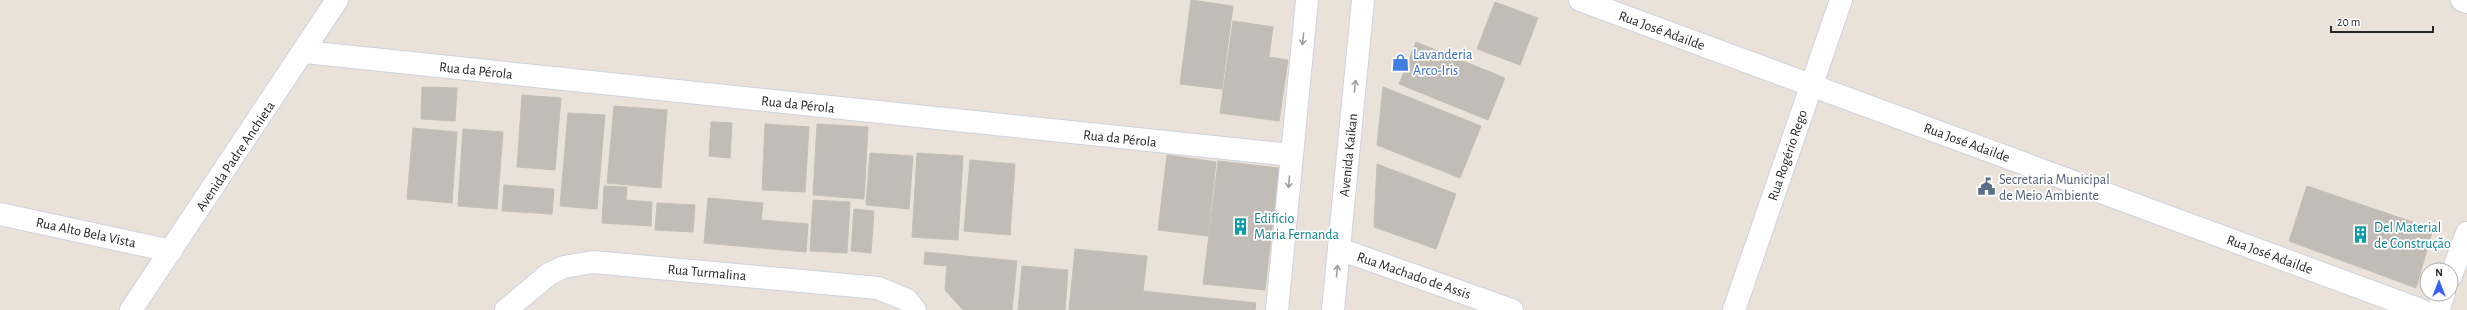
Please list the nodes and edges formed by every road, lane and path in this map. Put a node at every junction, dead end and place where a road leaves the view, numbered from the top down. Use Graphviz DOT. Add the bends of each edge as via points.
graph roads {
  1 [pos="337,0"];
  2 [pos="1307,0"];
  3 [pos="1363,0"];
  4 [pos="1580,0"];
  5 [pos="1842,0"];
  6 [pos="2462,0"];
  7 [pos="2467,2"];
  8 [pos="305,52"];
  9 [pos="1811,84"];
  10 [pos="1291,155"];
  11 [pos="0,214"];
  12 [pos="2467,233"];
  13 [pos="1338,249"];
  14 [pos="171,251"];
  15 [pos="2456,262"];
  16 [pos="906,307"];
  17 [pos="131,310"];
  18 [pos="506,310"];
  19 [pos="1277,310"];
  20 [pos="1333,310"];
  21 [pos="1512,310"];
  22 [pos="1734,310"];
  23 [pos="2420,310"];
  1 -- 8 [label="street, Avenida Padre Anchieta"];
  2 -- 10 [label="street, one-way"];
  13 -- 3 [label="street, Avenida Kaikan, one-way"];
  4 -- 9 [label="street, Rua José Adailde"];
  5 -- 9 [label="street, Rua Rogério Rego"];
  6 -- 7 [label="street"];
  8 -- 10 [label="street, Rua da Pérola"];
  8 -- 14 [label="street, Avenida Padre Anchieta"];
  9 -- 22 [label="street, Rua Rogério Rego"];
  9 -- 23 [label="street, Rua José Adailde"];
  10 -- 19 [label="street, one-way"];
  11 -- 14 [label="street, Rua Alto Bela Vista"];
  12 -- 15 [label="street"];
  20 -- 13 [label="street, Avenida Kaikan, one-way"];
  13 -- 21 [label="street, Rua Machado de Assis"];
  14 -- 17 [label="street, Avenida Padre Anchieta"];
  16 -- 18 [label="street, Rua Turmalina" via="878,288 593,262 564,267 549,274"];
}
